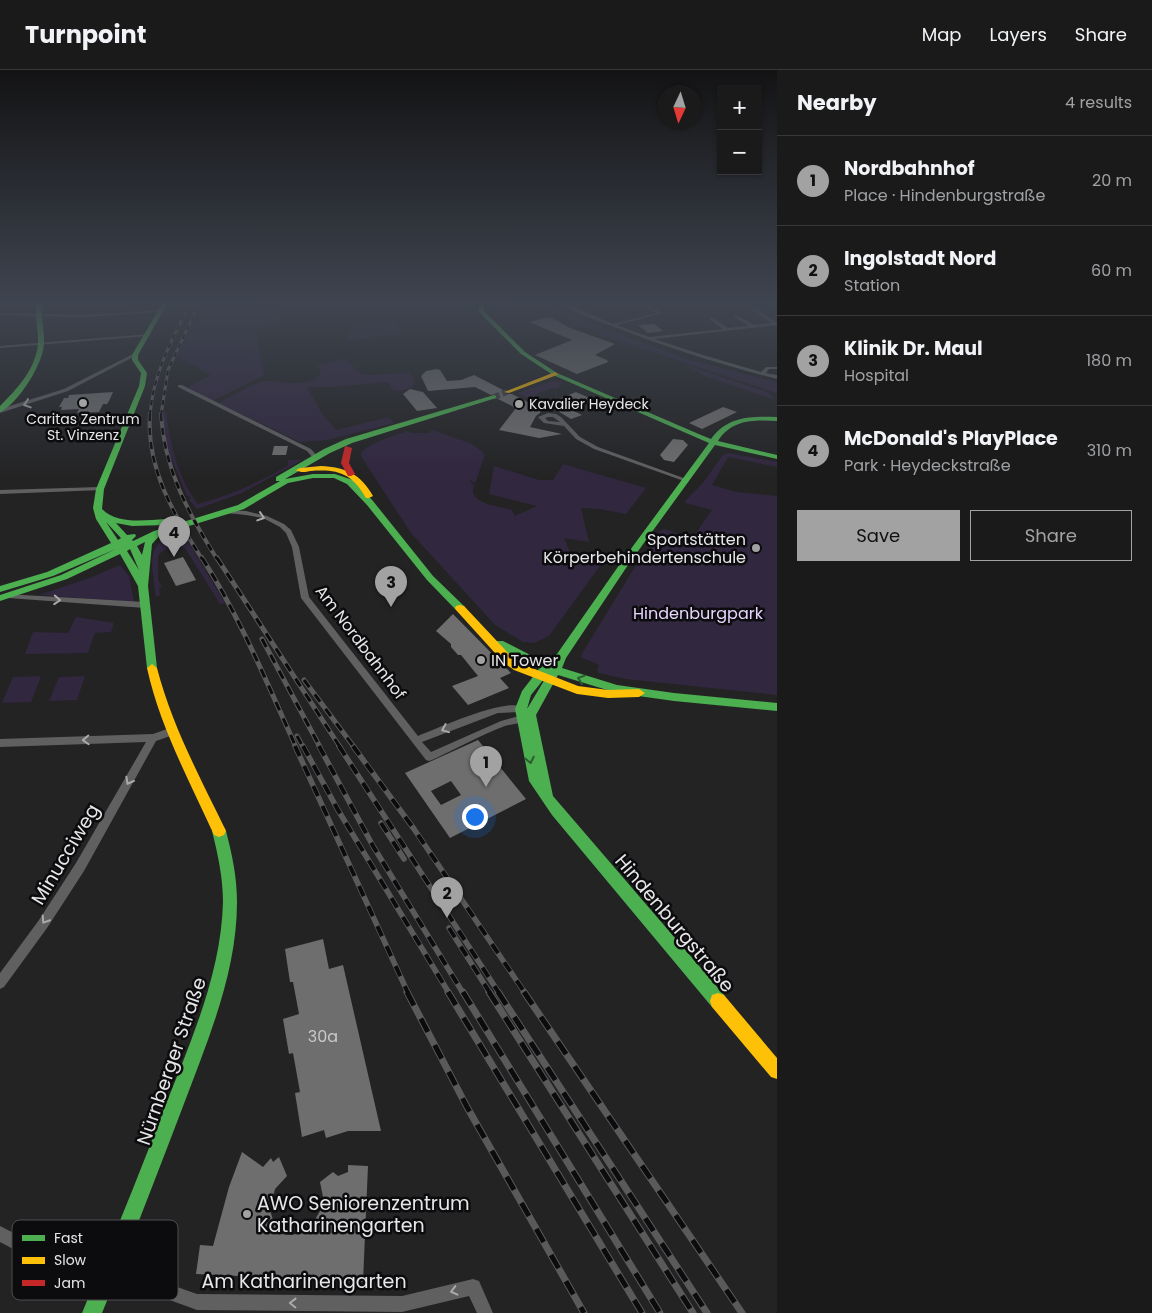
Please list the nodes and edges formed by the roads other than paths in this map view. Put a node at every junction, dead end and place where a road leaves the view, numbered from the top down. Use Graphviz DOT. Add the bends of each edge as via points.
graph roads {
  1 [pos="34,362"];
  2 [pos="121,362"];
  3 [pos="137,362"];
  4 [pos="537,362"];
  5 [pos="721,362"];
  6 [pos="777,368"];
  7 [pos="763,373"];
  8 [pos="555,374"];
  9 [pos="777,376"];
  10 [pos="180,386"];
  11 [pos="507,392"];
  12 [pos="494,397"];
  13 [pos="0,411"];
  14 [pos="777,420"];
  15 [pos="564,424"];
  16 [pos="405,425"];
  17 [pos="712,442"];
  18 [pos="348,448"];
  19 [pos="777,457"];
  20 [pos="321,466"];
  21 [pos="351,474"];
  22 [pos="287,478"];
  23 [pos="686,480"];
  24 [pos="100,489"];
  25 [pos="0,492"];
  26 [pos="370,503"];
  27 [pos="97,508"];
  28 [pos="228,512"];
  29 [pos="108,518"];
  30 [pos="166,522"];
  31 [pos="157,533"];
  32 [pos="124,544"];
  33 [pos="144,570"];
  34 [pos="143,586"];
  35 [pos="3,594"];
  36 [pos="145,605"];
  37 [pos="486,635"];
  38 [pos="552,673"];
  39 [pos="539,676"];
  40 [pos="777,707"];
  41 [pos="525,714"];
  42 [pos="173,731"];
  43 [pos="153,738"];
  44 [pos="417,740"];
  45 [pos="0,743"];
  46 [pos="0,983"];
  47 [pos="777,1072"];
  48 [pos="130,1220"];
  49 [pos="0,1234"];
  50 [pos="12,1240"];
  51 [pos="178,1295"];
  52 [pos="97,1300"];
  53 [pos="92,1313"];
  54 [pos="485,1313"];
  1 -- 13 [label="street" via="20,388"];
  2 -- 13 [label="street, one-way" via="66,390"];
  3 -- 24 [label="street" via="144,372 142,386"];
  4 -- 8 [label="street"];
  5 -- 7 [label="street"];
  6 -- 7 [label="street" via="768,368"];
  7 -- 9 [label="street"];
  8 -- 11 [label="street"];
  8 -- 17 [label="street"];
  10 -- 20 [label="street" via="309,450"];
  12 -- 16 [label="street"];
  14 -- 17 [label="street" via="754,418 735,421 720,430"];
  15 -- 23 [label="street" via="590,446"];
  16 -- 18 [label="street"];
  16 -- 20 [label="street" via="363,436"];
  17 -- 19 [label="street"];
  17 -- 23 [label="street"];
  18 -- 20 [label="street"];
  18 -- 21 [label="street" via="345,463"];
  20 -- 21 [label="street"];
  20 -- 22 [label="street"];
  20 -- 22 [label="street"];
  20 -- 22 [label="street" via="307,468"];
  20 -- 26 [label="street" via="350,482"];
  21 -- 26 [label="street" via="368,491"];
  22 -- 28 [label="street" via="252,502"];
  22 -- 30 [label="street" via="241,499"];
  23 -- 38 [label="street" via="611,583"];
  24 -- 25 [label="street"];
  24 -- 27 [label="street"];
  26 -- 37 [label="street" via="430,578"];
  27 -- 29 [label="street"];
  27 -- 32 [label="street" via="100,524"];
  28 -- 31 [label="street"];
  28 -- 44 [label="street, Am Nordbahnhof, one-way" via="268,518 290,534 305,598"];
  29 -- 30 [label="street" via="132,524"];
  29 -- 32 [label="street"];
  30 -- 32 [label="street"];
  31 -- 32 [label="street"];
  31 -- 33 [label="street" via="148,544"];
  32 -- 33 [label="street, Nürnberger Straße"];
  32 -- 34 [label="street, Nürnberger Straße"];
  32 -- 35 [label="street" via="64,577"];
  33 -- 34 [label="street, Nürnberger Straße"];
  34 -- 36 [label="street, Nürnberger Straße"];
  35 -- 36 [label="street, one-way"];
  36 -- 42 [label="street, Nürnberger Straße" via="155,684"];
  37 -- 38 [label="street" via="510,652"];
  37 -- 39 [label="street" via="508,660"];
  38 -- 39 [label="street"];
  38 -- 40 [label="street" via="639,693"];
  38 -- 41 [label="street" via="535,704"];
  39 -- 41 [label="street" via="526,694"];
  41 -- 44 [label="street, one-way" via="497,710"];
  41 -- 44 [label="street, Am Nordbahnhof" via="429,757"];
  41 -- 47 [label="street, Hindenburgstraße" via="548,797"];
  42 -- 43 [label="street"];
  42 -- 48 [label="street, Nürnberger Straße" via="220,832 230,909 227,941 208,1017"];
  43 -- 45 [label="street, one-way"];
  43 -- 46 [label="street, Minucciweg, one-way" via="80,867"];
  49 -- 50 [label="street"];
  54 -- 51 [label="street, Am Katharinengarten, one-way" via="473,1286 402,1304 197,1302"];
  52 -- 53 [label="street, Nürnberger Straße"];
}
